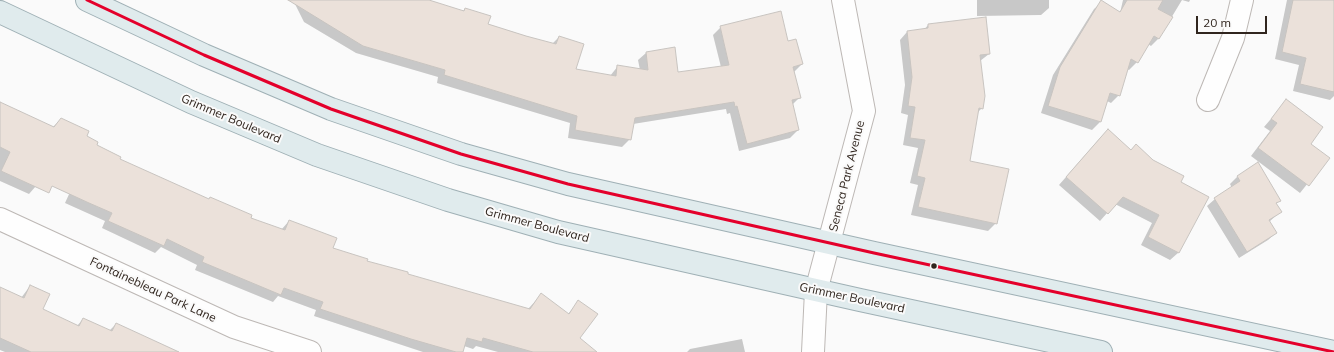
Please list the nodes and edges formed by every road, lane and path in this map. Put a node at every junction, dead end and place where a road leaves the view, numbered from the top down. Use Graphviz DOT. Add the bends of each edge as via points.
graph roads {
  1 [pos="87,0"];
  2 [pos="843,0"];
  3 [pos="1242,0"];
  4 [pos="0,12"];
  5 [pos="1208,100"];
  6 [pos="0,219"];
  7 [pos="830,243"];
  8 [pos="816,291"];
  9 [pos="310,352"];
  10 [pos="813,352"];
  11 [pos="1101,352"];
  12 [pos="1334,352"];
  1 -- 7 [label="main road" via="204,55 331,109 461,154 568,184"];
  2 -- 7 [label="street, Seneca Park Avenue" via="864,111"];
  3 -- 5 [label="street" via="1233,38"];
  4 -- 8 [label="main road, Grimmer Boulevard" via="191,102 310,152 448,200 558,232"];
  6 -- 9 [label="street, Fontainebleau Park Lane" via="234,327"];
  7 -- 8 [label="street, Seneca Park Avenue"];
  7 -- 12 [label="main road"];
  8 -- 10 [label="street, Seneca Park Avenue"];
  8 -- 11 [label="main road, Grimmer Boulevard"];
}
